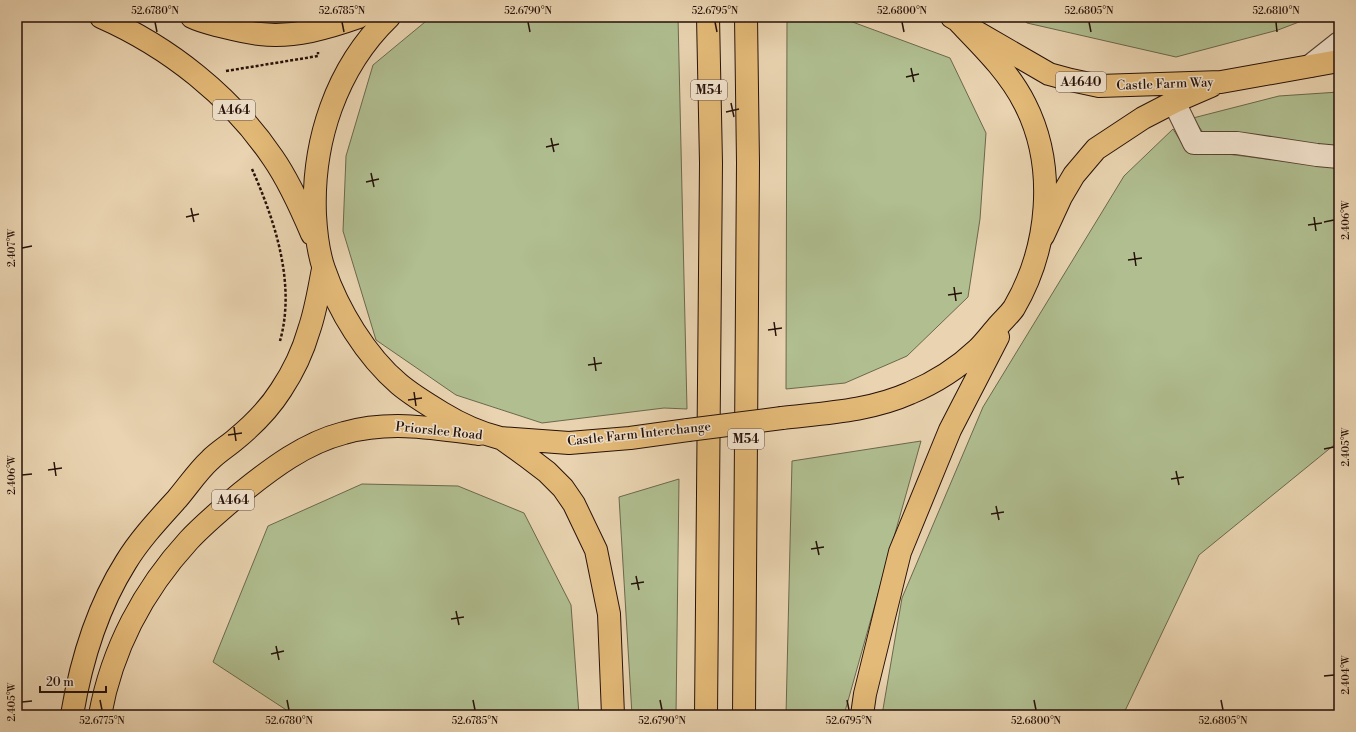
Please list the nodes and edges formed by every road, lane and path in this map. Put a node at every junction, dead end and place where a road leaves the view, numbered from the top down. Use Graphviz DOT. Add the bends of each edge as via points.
graph roads {
  1 [pos="101,17"];
  2 [pos="192,17"];
  3 [pos="359,17"];
  4 [pos="389,17"];
  5 [pos="708,17"];
  6 [pos="746,17"];
  7 [pos="954,19"];
  8 [pos="314,30"];
  9 [pos="1339,43"];
  10 [pos="1339,61"];
  11 [pos="1310,66"];
  12 [pos="1221,82"];
  13 [pos="210,87"];
  14 [pos="1174,102"];
  15 [pos="1339,157"];
  16 [pos="251,167"];
  17 [pos="1039,246"];
  18 [pos="321,259"];
  19 [pos="1013,309"];
  20 [pos="280,340"];
  21 [pos="496,437"];
  22 [pos="72,715"];
  23 [pos="100,715"];
  24 [pos="613,715"];
  25 [pos="706,715"];
  26 [pos="744,715"];
  27 [pos="862,715"];
  1 -- 13 [label="main road, A464" via="170,55"];
  2 -- 8 [label="main road" via="261,34"];
  3 -- 8 [label="main road"];
  4 -- 18 [label="main road, Castle Farm Interchange" via="364,45 337,91 324,126 314,192"];
  5 -- 25 [label="main road, M54" via="711,163"];
  6 -- 26 [label="main road, M54" via="748,163"];
  7 -- 12 [label="main road, Castle Farm Way / A4640" via="1049,74 1071,80 1099,86"];
  7 -- 17 [label="main road, Castle Farm Interchange" via="992,56 1016,88 1035,128 1044,170 1045,196"];
  8 -- 13 [label="path" via="318,56 223,72"];
  9 -- 11 [label="lane"];
  10 -- 11 [label="main road, Castle Farm Way / A4640"];
  11 -- 12 [label="main road, Castle Farm Way / A4640"];
  12 -- 14 [label="main road, Castle Farm Way / A4640"];
  13 -- 18 [label="main road, A464" via="242,117 274,159 288,183"];
  14 -- 15 [label="lane" via="1194,143 1237,143"];
  14 -- 17 [label="main road, Castle Farm Way / A4640" via="1143,118 1096,149 1074,175 1061,197"];
  16 -- 20 [label="path" via="268,208 282,264 286,310"];
  17 -- 19 [label="main road, Castle Farm Interchange" via="1029,278"];
  18 -- 21 [label="main road, Castle Farm Interchange" via="338,303 358,337 398,384 458,423"];
  18 -- 22 [label="main road" via="310,329 294,368 268,408 210,460 134,551 111,588 95,624"];
  19 -- 21 [label="main road, Castle Farm Interchange, bridge" via="977,349 941,376 908,394 873,405 617,439 569,443"];
  19 -- 27 [label="main road" via="950,430 900,552"];
  21 -- 23 [label="main road, Priorslee Road / A464" via="415,426 362,429 325,439 276,466 218,512 190,539 148,593 126,631 112,669"];
  21 -- 24 [label="main road" via="526,456 563,488 574,504 596,550 609,614"];
}
